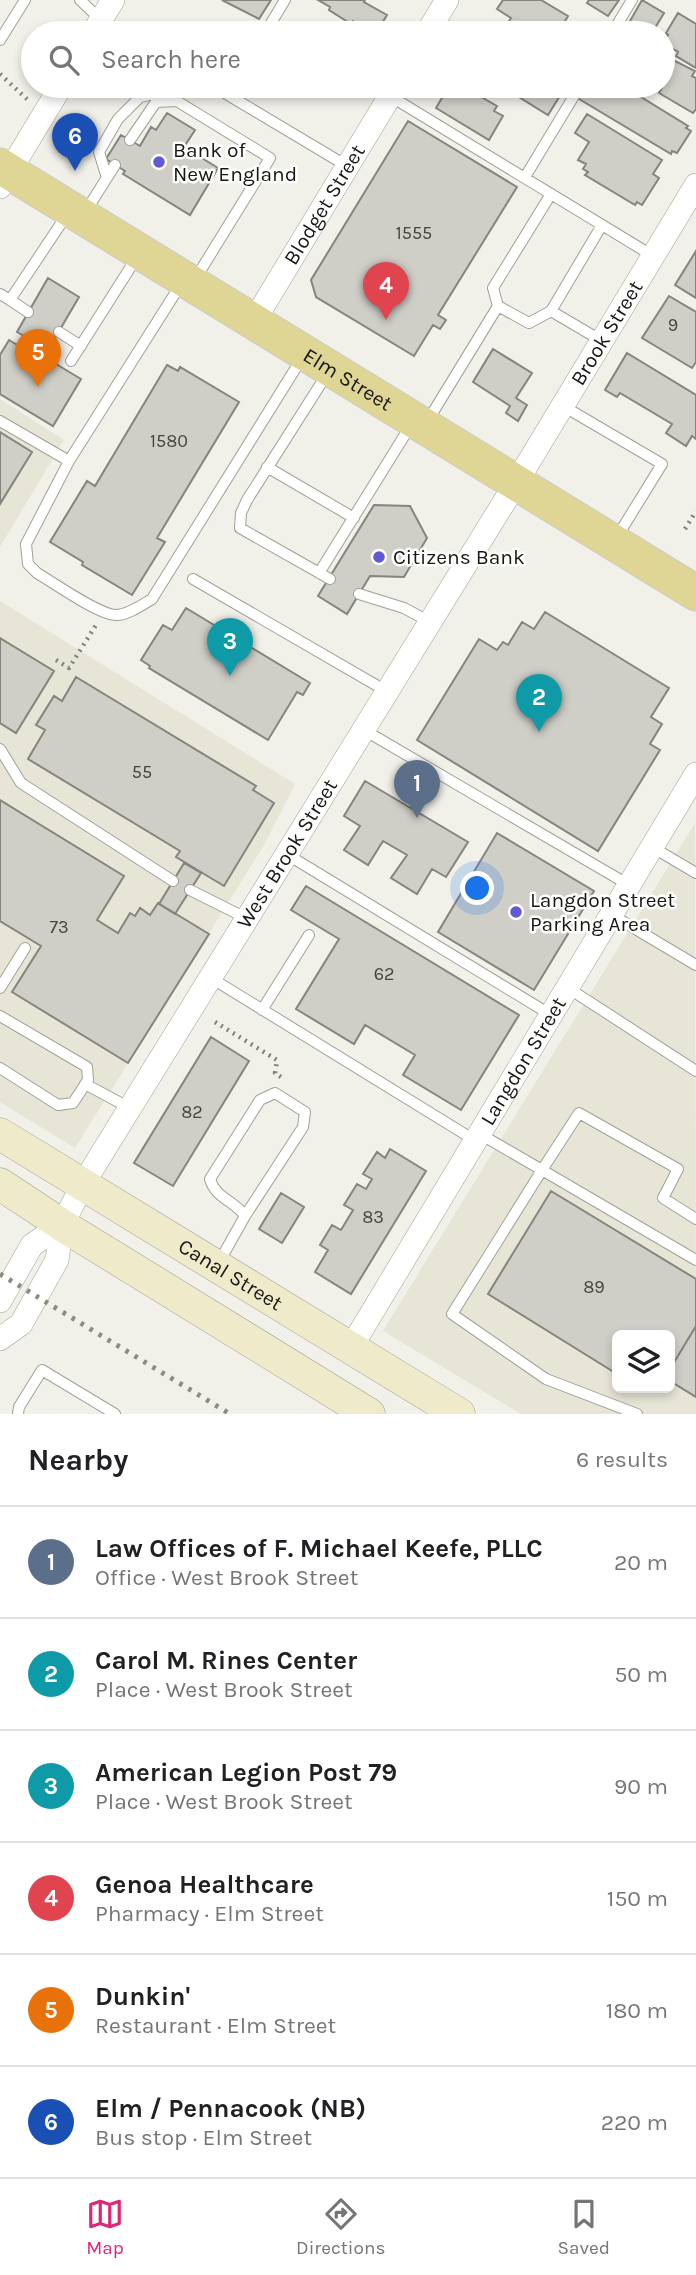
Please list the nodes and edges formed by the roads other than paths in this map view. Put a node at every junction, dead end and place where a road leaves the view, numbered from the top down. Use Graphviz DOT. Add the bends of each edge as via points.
graph roads {
  1 [pos="25,0"];
  2 [pos="80,0"];
  3 [pos="113,0"];
  4 [pos="285,0"];
  5 [pos="447,0"];
  6 [pos="632,0"];
  7 [pos="93,21"];
  8 [pos="101,21"];
  9 [pos="272,21"];
  10 [pos="434,21"];
  11 [pos="619,21"];
  12 [pos="0,40"];
  13 [pos="53,98"];
  14 [pos="139,98"];
  15 [pos="174,98"];
  16 [pos="243,98"];
  17 [pos="389,98"];
  18 [pos="404,98"];
  19 [pos="573,98"];
  20 [pos="180,101"];
  21 [pos="130,140"];
  22 [pos="115,165"];
  23 [pos="347,166"];
  24 [pos="3,175"];
  25 [pos="525,177"];
  26 [pos="107,178"];
  27 [pos="551,194"];
  28 [pos="693,198"];
  29 [pos="76,213"];
  30 [pos="602,225"];
  31 [pos="140,252"];
  32 [pos="653,256"];
  33 [pos="188,281"];
  34 [pos="5,297"];
  35 [pos="498,306"];
  36 [pos="551,311"];
  37 [pos="28,312"];
  38 [pos="254,321"];
  39 [pos="59,332"];
  40 [pos="601,341"];
  41 [pos="81,346"];
  42 [pos="71,361"];
  43 [pos="318,361"];
  44 [pos="562,406"];
  45 [pos="0,421"];
  46 [pos="419,423"];
  47 [pos="69,461"];
  48 [pos="267,467"];
  49 [pos="516,483"];
  50 [pos="354,518"];
  51 [pos="613,542"];
  52 [pos="319,573"];
  53 [pos="192,579"];
  54 [pos="330,579"];
  55 [pos="696,593"];
  56 [pos="359,594"];
  57 [pos="430,622"];
  58 [pos="388,692"];
  59 [pos="364,730"];
  60 [pos="0,749"];
  61 [pos="696,774"];
  62 [pos="652,847"];
  63 [pos="288,855"];
  64 [pos="696,873"];
  65 [pos="173,881"];
  66 [pos="629,885"];
  67 [pos="190,890"];
  68 [pos="612,915"];
  69 [pos="248,919"];
  70 [pos="309,935"];
  71 [pos="25,948"];
  72 [pos="696,965"];
  73 [pos="211,978"];
  74 [pos="0,988"];
  75 [pos="568,988"];
  76 [pos="262,1010"];
  77 [pos="0,1016"];
  78 [pos="551,1016"];
  79 [pos="0,1069"];
  80 [pos="696,1071"];
  81 [pos="85,1084"];
  82 [pos="130,1108"];
  83 [pos="0,1134"];
  84 [pos="478,1137"];
  85 [pos="542,1170"];
  86 [pos="0,1184"];
  87 [pos="83,1184"];
  88 [pos="245,1216"];
  89 [pos="696,1219"];
  90 [pos="62,1226"];
  91 [pos="696,1260"];
  92 [pos="216,1266"];
  93 [pos="0,1301"];
  94 [pos="0,1339"];
  95 [pos="349,1349"];
  96 [pos="18,1414"];
  97 [pos="115,1414"];
  98 [pos="369,1414"];
  99 [pos="459,1414"];
  100 [pos="637,1414"];
  1 -- 12 [label="lane"];
  2 -- 7 [label="lane"];
  3 -- 8 [label="street"];
  4 -- 9 [label="lane"];
  5 -- 10 [label="street"];
  6 -- 11 [label="lane"];
  13 -- 24 [label="street"];
  14 -- 26 [label="lane" via="118,119 99,152"];
  15 -- 20 [label="lane"];
  16 -- 23 [label="lane"];
  17 -- 23 [label="street, Blodget Street"];
  18 -- 25 [label="lane"];
  19 -- 25 [label="lane"];
  20 -- 21 [label="lane" via="156,102"];
  20 -- 33 [label="lane" via="270,158"];
  22 -- 26 [label="lane"];
  23 -- 38 [label="street, Blodget Street"];
  24 -- 29 [label="main road, Elm Street"];
  25 -- 27 [label="lane"];
  26 -- 29 [label="lane"];
  27 -- 30 [label="lane"];
  27 -- 35 [label="lane" via="493,288"];
  28 -- 32 [label="street, Brook Street"];
  29 -- 31 [label="main road, Elm Street"];
  29 -- 34 [label="lane"];
  30 -- 32 [label="lane"];
  30 -- 36 [label="lane"];
  31 -- 33 [label="main road, Elm Street"];
  31 -- 41 [label="lane"];
  32 -- 40 [label="street, Brook Street"];
  33 -- 38 [label="main road, Elm Street"];
  33 -- 47 [label="lane"];
  34 -- 37 [label="lane"];
  35 -- 36 [label="lane" via="529,323"];
  35 -- 46 [label="lane"];
  36 -- 40 [label="lane"];
  38 -- 43 [label="main road, Elm Street"];
  39 -- 41 [label="lane"];
  40 -- 44 [label="street, Brook Street"];
  41 -- 42 [label="lane"];
  43 -- 46 [label="main road, Elm Street"];
  43 -- 47 [label="lane" via="152,599 135,609 118,615 104,613 28,564 26,544"];
  43 -- 48 [label="lane"];
  44 -- 49 [label="street, Brook Street"];
  44 -- 51 [label="lane" via="662,464"];
  45 -- 47 [label="lane"];
  46 -- 49 [label="main road, Elm Street"];
  46 -- 50 [label="lane"];
  48 -- 50 [label="lane"];
  48 -- 52 [label="lane" via="247,500 240,528"];
  49 -- 51 [label="main road, Elm Street"];
  49 -- 57 [label="street, West Brook Street"];
  50 -- 52 [label="lane"];
  51 -- 55 [label="main road, Elm Street"];
  52 -- 54 [label="lane"];
  53 -- 58 [label="lane"];
  56 -- 57 [label="lane"];
  57 -- 58 [label="street, West Brook Street"];
  58 -- 59 [label="street, West Brook Street"];
  59 -- 63 [label="street, West Brook Street"];
  59 -- 66 [label="lane"];
  60 -- 65 [label="lane" via="22,783"];
  61 -- 62 [label="street, Langdon Street" via="685,801"];
  62 -- 64 [label="lane"];
  62 -- 66 [label="street, Langdon Street"];
  63 -- 69 [label="street, West Brook Street"];
  63 -- 78 [label="lane"];
  66 -- 68 [label="street, Langdon Street"];
  67 -- 69 [label="lane"];
  68 -- 72 [label="lane"];
  68 -- 75 [label="street, Langdon Street"];
  69 -- 73 [label="street, West Brook Street"];
  70 -- 76 [label="lane"];
  71 -- 74 [label="lane"];
  73 -- 76 [label="lane"];
  73 -- 82 [label="street, West Brook Street"];
  75 -- 78 [label="street, Langdon Street"];
  75 -- 80 [label="lane"];
  76 -- 84 [label="lane"];
  77 -- 81 [label="lane" via="86,1067"];
  78 -- 84 [label="street, Langdon Street"];
  79 -- 81 [label="lane" via="58,1105 73,1103"];
  81 -- 82 [label="lane"];
  82 -- 87 [label="street, West Brook Street"];
  83 -- 87 [label="street, Canal Street"];
  84 -- 85 [label="lane"];
  84 -- 95 [label="street, Langdon Street"];
  85 -- 89 [label="lane" via="579,1113 678,1169 663,1198"];
  85 -- 91 [label="lane"];
  85 -- 100 [label="lane" via="452,1314 546,1379"];
  86 -- 90 [label="street"];
  87 -- 90 [label="street, West Brook Street"];
  87 -- 92 [label="street, Canal Street"];
  88 -- 88 [label="lane" via="213,1189 210,1179 260,1100 275,1093 305,1112 303,1127"];
  88 -- 92 [label="lane"];
  90 -- 93 [label="street" via="32,1245"];
  90 -- 94 [label="street" via="57,1261 21,1324"];
  90 -- 98 [label="street"];
  92 -- 95 [label="street, Canal Street"];
  95 -- 99 [label="street, Canal Street"];
  96 -- 97 [label="lane" via="42,1370"];
}
